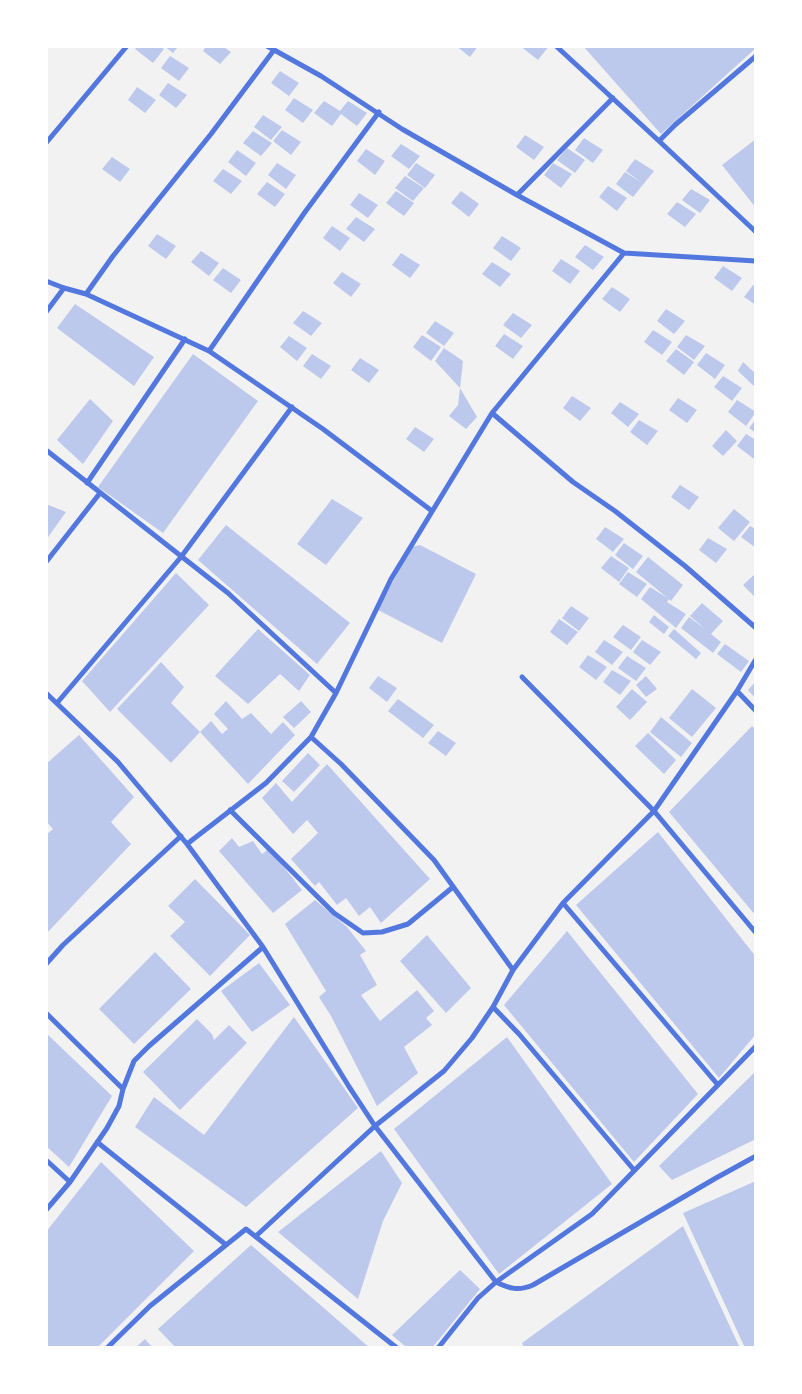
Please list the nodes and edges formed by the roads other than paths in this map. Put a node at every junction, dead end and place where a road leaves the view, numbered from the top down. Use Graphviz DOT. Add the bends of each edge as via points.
graph roads {
  1 [pos="127,46"];
  2 [pos="267,46"];
  3 [pos="556,46"];
  4 [pos="274,50"];
  5 [pos="756,56"];
  6 [pos="613,98"];
  7 [pos="379,112"];
  8 [pos="659,141"];
  9 [pos="46,143"];
  10 [pos="518,195"];
  11 [pos="756,232"];
  12 [pos="624,253"];
  13 [pos="756,261"];
  14 [pos="46,281"];
  15 [pos="64,288"];
  16 [pos="86,294"];
  17 [pos="46,312"];
  18 [pos="185,339"];
  19 [pos="209,351"];
  20 [pos="292,408"];
  21 [pos="492,413"];
  22 [pos="46,450"];
  23 [pos="87,482"];
  24 [pos="100,493"];
  25 [pos="432,511"];
  26 [pos="181,557"];
  27 [pos="46,562"];
  28 [pos="756,628"];
  29 [pos="756,659"];
  30 [pos="522,677"];
  31 [pos="737,691"];
  32 [pos="46,693"];
  33 [pos="336,693"];
  34 [pos="57,703"];
  35 [pos="756,711"];
  36 [pos="311,737"];
  37 [pos="230,810"];
  38 [pos="654,811"];
  39 [pos="180,836"];
  40 [pos="186,844"];
  41 [pos="453,887"];
  42 [pos="563,903"];
  43 [pos="756,932"];
  44 [pos="263,948"];
  45 [pos="46,964"];
  46 [pos="513,970"];
  47 [pos="493,1007"];
  48 [pos="46,1013"];
  49 [pos="756,1046"];
  50 [pos="718,1084"];
  51 [pos="123,1089"];
  52 [pos="375,1126"];
  53 [pos="97,1142"];
  54 [pos="756,1156"];
  55 [pos="46,1160"];
  56 [pos="634,1170"];
  57 [pos="70,1182"];
  58 [pos="46,1210"];
  59 [pos="256,1236"];
  60 [pos="225,1244"];
  61 [pos="496,1282"];
  62 [pos="107,1348"];
  63 [pos="397,1348"];
  64 [pos="438,1348"];
  1 -- 9 [label="street"];
  2 -- 4 [label="street"];
  3 -- 6 [label="street"];
  4 -- 7 [label="street"];
  4 -- 16 [label="street"];
  5 -- 8 [label="street"];
  6 -- 8 [label="street"];
  6 -- 10 [label="street"];
  7 -- 10 [label="street" via="402,129"];
  7 -- 19 [label="street"];
  8 -- 11 [label="street"];
  10 -- 12 [label="street"];
  12 -- 13 [label="street"];
  12 -- 21 [label="street"];
  14 -- 15 [label="street"];
  15 -- 16 [label="street"];
  15 -- 17 [label="street"];
  16 -- 18 [label="street"];
  18 -- 19 [label="street"];
  18 -- 23 [label="street"];
  19 -- 20 [label="street"];
  20 -- 25 [label="street"];
  20 -- 26 [label="street"];
  21 -- 25 [label="street"];
  21 -- 28 [label="street" via="573,482 685,566"];
  22 -- 23 [label="street"];
  23 -- 24 [label="street"];
  24 -- 26 [label="street"];
  24 -- 27 [label="street"];
  25 -- 33 [label="street" via="391,580"];
  26 -- 33 [label="street" via="228,593"];
  26 -- 34 [label="street"];
  29 -- 31 [label="street"];
  30 -- 38 [label="street"];
  31 -- 35 [label="street"];
  31 -- 38 [label="street"];
  32 -- 34 [label="street"];
  33 -- 36 [label="street"];
  34 -- 39 [label="street" via="118,762"];
  36 -- 37 [label="street" via="266,783"];
  36 -- 41 [label="street" via="434,860"];
  37 -- 40 [label="street"];
  37 -- 41 [label="street" via="334,914 363,933 382,932 408,924"];
  38 -- 42 [label="street"];
  38 -- 43 [label="street"];
  39 -- 40 [label="street"];
  39 -- 45 [label="street"];
  40 -- 44 [label="street"];
  41 -- 46 [label="street"];
  42 -- 46 [label="street"];
  42 -- 50 [label="street"];
  44 -- 51 [label="street" via="134,1061"];
  44 -- 52 [label="street"];
  46 -- 47 [label="street"];
  47 -- 52 [label="street" via="444,1071"];
  47 -- 56 [label="street"];
  48 -- 51 [label="street"];
  49 -- 50 [label="street"];
  50 -- 56 [label="street"];
  51 -- 53 [label="street" via="119,1106"];
  52 -- 59 [label="street"];
  52 -- 61 [label="street"];
  53 -- 57 [label="street"];
  53 -- 60 [label="street"];
  54 -- 61 [label="street" via="523,1290"];
  55 -- 57 [label="street"];
  56 -- 61 [label="street" via="592,1214"];
  57 -- 58 [label="street"];
  59 -- 60 [label="street" via="246,1229"];
  59 -- 63 [label="street"];
  60 -- 62 [label="street" via="150,1306"];
  61 -- 64 [label="street" via="478,1298"];
}
